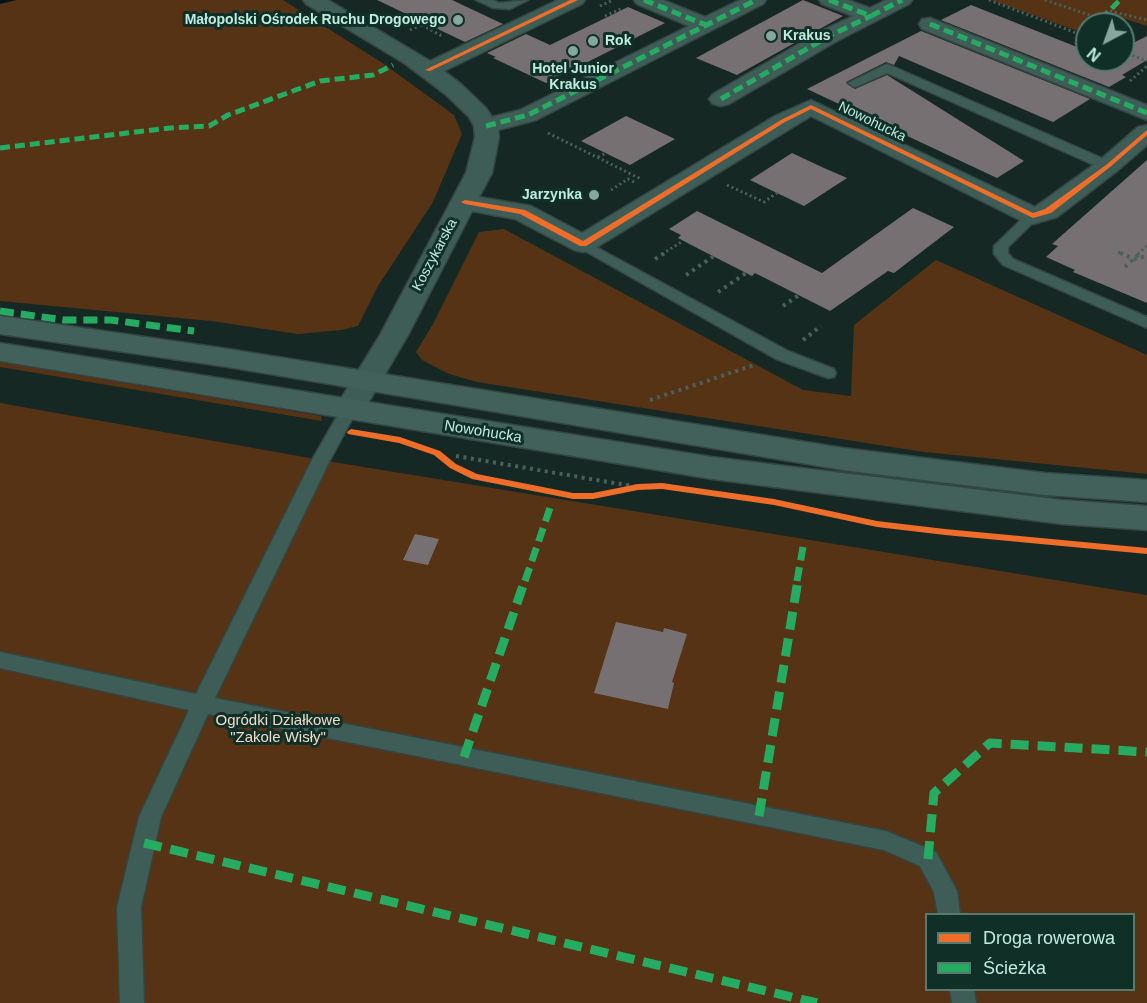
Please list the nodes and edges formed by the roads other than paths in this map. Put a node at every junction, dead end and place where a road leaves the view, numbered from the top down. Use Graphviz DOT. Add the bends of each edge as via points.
graph roads {
  1 [pos="313,0"];
  2 [pos="482,0"];
  3 [pos="522,0"];
  4 [pos="575,0"];
  5 [pos="756,0"];
  6 [pos="829,0"];
  7 [pos="902,0"];
  8 [pos="637,2"];
  9 [pos="871,16"];
  10 [pos="930,24"];
  11 [pos="706,25"];
  12 [pos="428,70"];
  13 [pos="854,83"];
  14 [pos="721,99"];
  15 [pos="1147,113"];
  16 [pos="486,126"];
  17 [pos="1147,132"];
  18 [pos="1108,166"];
  19 [pos="465,202"];
  20 [pos="1033,216"];
  21 [pos="583,244"];
  22 [pos="1147,323"];
  23 [pos="0,325"];
  24 [pos="0,352"];
  25 [pos="828,373"];
  26 [pos="367,381"];
  27 [pos="349,410"];
  28 [pos="1147,490"];
  29 [pos="1147,518"];
  30 [pos="0,660"];
  31 [pos="202,704"];
  32 [pos="949,913"];
  33 [pos="132,1003"];
  1 -- 12 [label="street"];
  2 -- 3 [label="lane" via="503,6"];
  4 -- 12 [label="street"];
  5 -- 11 [label="street"];
  6 -- 9 [label="street"];
  7 -- 9 [label="street"];
  8 -- 11 [label="street"];
  9 -- 14 [label="street"];
  10 -- 15 [label="street"];
  11 -- 16 [label="street" via="528,116"];
  12 -- 16 [label="street" via="468,102"];
  13 -- 18 [label="lane" via="887,68"];
  16 -- 19 [label="street, Koszykarska" via="485,156"];
  17 -- 18 [label="street"];
  18 -- 20 [label="street" via="1048,211"];
  19 -- 21 [label="street" via="522,212"];
  19 -- 26 [label="street, Koszykarska"];
  20 -- 21 [label="street, Nowohucka" via="811,107"];
  20 -- 22 [label="lane" via="1001,246 1001,254 1008,262"];
  21 -- 25 [label="lane" via="782,355"];
  23 -- 26 [label="main road, Nowohucka"];
  24 -- 27 [label="main road, Nowohucka"];
  26 -- 27 [label="street, Koszykarska"];
  26 -- 28 [label="main road, Nowohucka" via="843,459 1045,484"];
  27 -- 29 [label="main road, Nowohucka" via="712,468 1062,512"];
  27 -- 31 [label="lane"];
  30 -- 31 [label="lane"];
  31 -- 32 [label="lane" via="886,841 928,859 945,891"];
  31 -- 33 [label="lane" via="150,817 131,896"];
}
